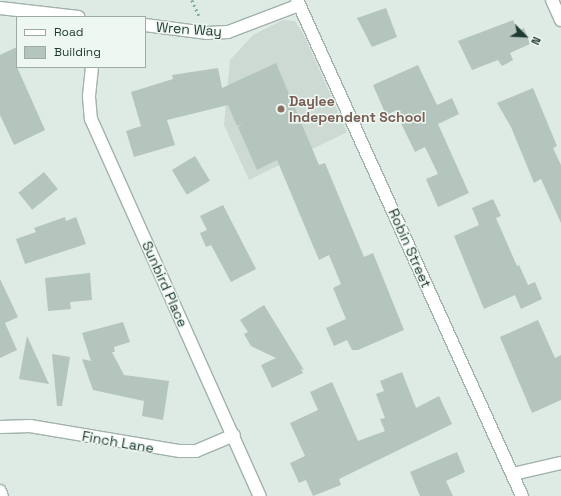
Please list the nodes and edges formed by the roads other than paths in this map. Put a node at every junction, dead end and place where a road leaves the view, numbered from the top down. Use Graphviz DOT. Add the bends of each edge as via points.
graph roads {
  1 [pos="552,0"];
  2 [pos="298,2"];
  3 [pos="0,8"];
  4 [pos="69,16"];
  5 [pos="561,20"];
  6 [pos="146,25"];
  7 [pos="92,68"];
  8 [pos="0,427"];
  9 [pos="234,435"];
  10 [pos="561,463"];
  11 [pos="513,474"];
  12 [pos="0,491"];
  13 [pos="2,496"];
  14 [pos="260,496"];
  15 [pos="522,496"];
  1 -- 5 [label="street"];
  2 -- 6 [label="street, Wren Way" via="228,32 207,33"];
  2 -- 11 [label="street, Robin Street"];
  3 -- 4 [label="street"];
  7 -- 9 [label="street, Sunbird Place" via="89,97 92,119"];
  8 -- 9 [label="street, Finch Lane" via="30,426 180,451 196,451"];
  9 -- 14 [label="street, Sunbird Place"];
  10 -- 11 [label="street"];
  11 -- 15 [label="street, Robin Street"];
  12 -- 13 [label="street"];
}
